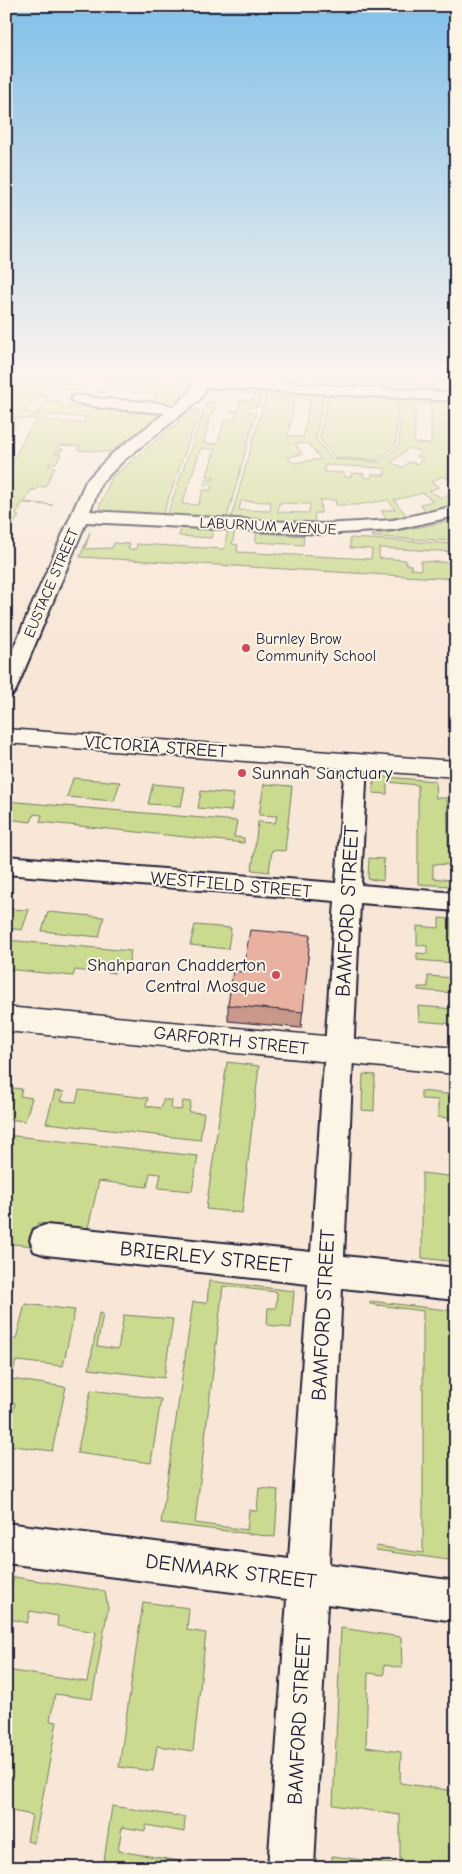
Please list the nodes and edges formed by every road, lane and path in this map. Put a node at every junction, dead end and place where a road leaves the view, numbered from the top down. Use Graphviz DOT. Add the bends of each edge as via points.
graph roads {
  1 [pos="114,462"];
  2 [pos="456,511"];
  3 [pos="79,516"];
  4 [pos="6,690"];
  5 [pos="6,736"];
  6 [pos="356,762"];
  7 [pos="456,769"];
  8 [pos="6,866"];
  9 [pos="348,894"];
  10 [pos="456,902"];
  11 [pos="6,1019"];
  12 [pos="339,1051"];
  13 [pos="456,1061"];
  14 [pos="46,1240"];
  15 [pos="326,1269"];
  16 [pos="456,1284"];
  17 [pos="6,1543"];
  18 [pos="308,1581"];
  19 [pos="456,1601"];
  20 [pos="291,1868"];
  1 -- 3 [label="street, EUSTACE STREET" via="94,482"];
  2 -- 3 [label="street, LABURNUM AVENUE" via="393,525 323,530"];
  3 -- 4 [label="street, EUSTACE STREET"];
  5 -- 6 [label="street, VICTORIA STREET"];
  6 -- 7 [label="street, VICTORIA STREET"];
  6 -- 9 [label="street, BAMFORD STREET"];
  8 -- 9 [label="street, WESTFIELD STREET"];
  9 -- 10 [label="street, WESTFIELD STREET"];
  9 -- 12 [label="street, BAMFORD STREET"];
  11 -- 12 [label="street, GARFORTH STREET"];
  12 -- 13 [label="street, GARFORTH STREET"];
  12 -- 15 [label="street, BAMFORD STREET"];
  14 -- 15 [label="street, BRIERLEY STREET"];
  15 -- 16 [label="street, BRIERLEY STREET"];
  15 -- 18 [label="street, BAMFORD STREET"];
  17 -- 18 [label="street, DENMARK STREET"];
  18 -- 19 [label="street, DENMARK STREET"];
  18 -- 20 [label="street, BAMFORD STREET"];
}
